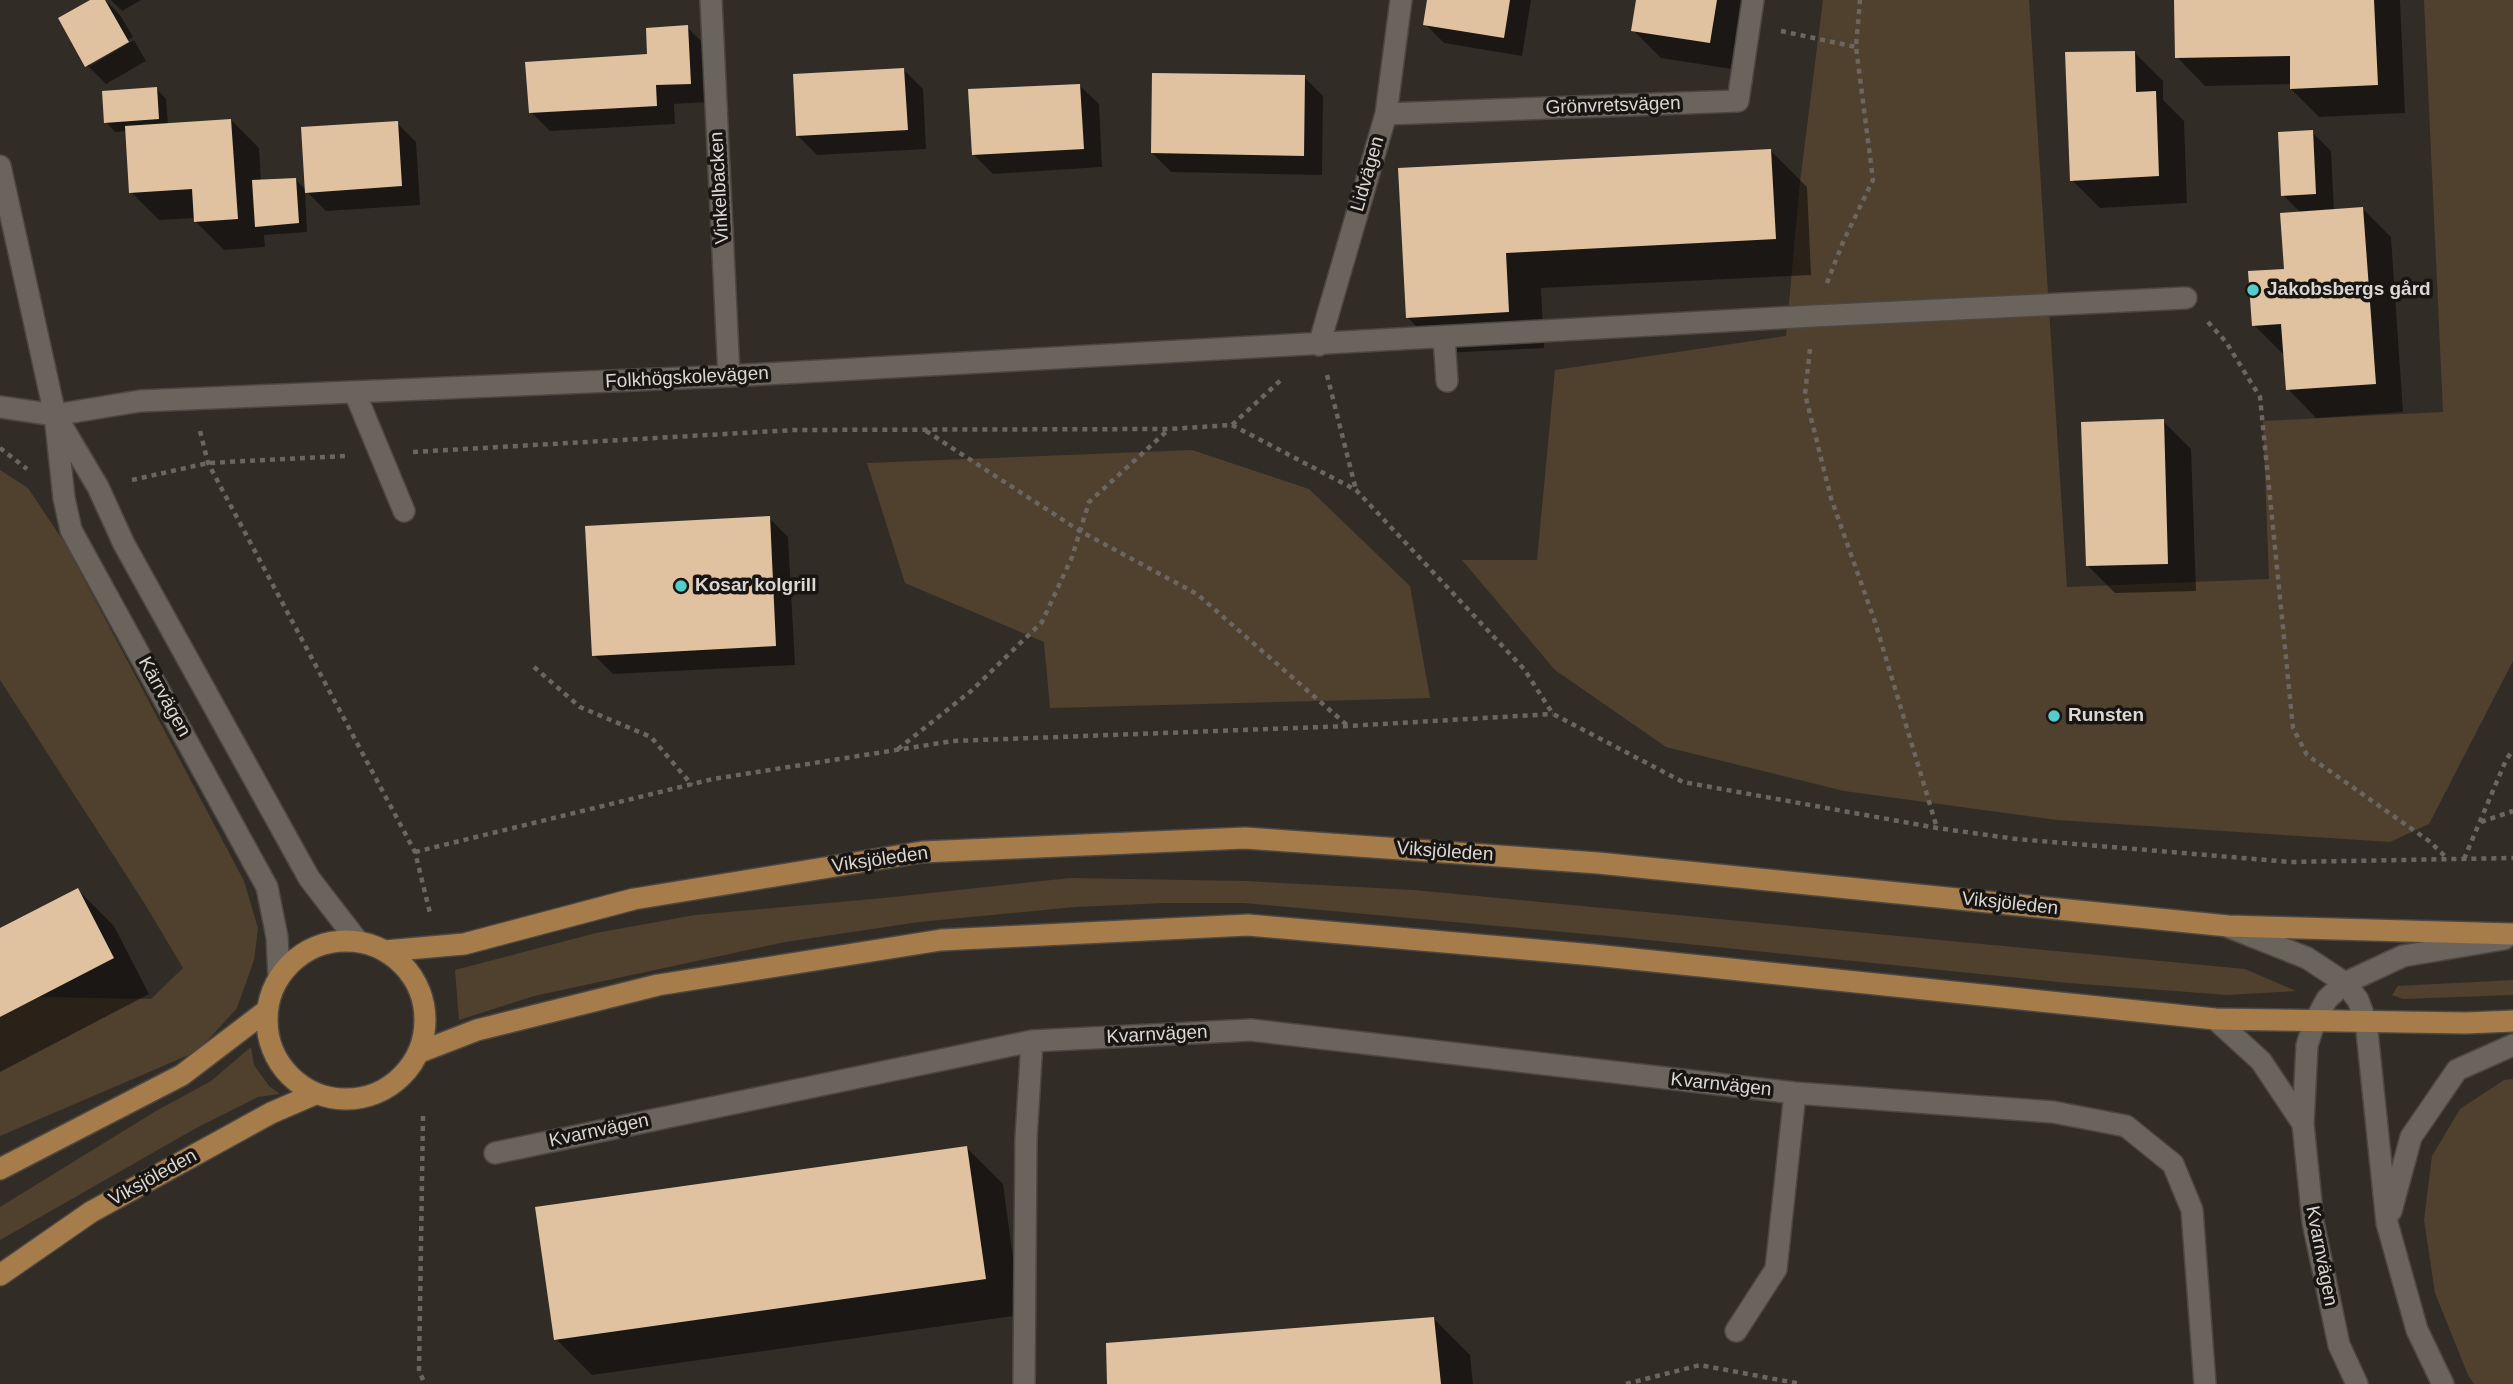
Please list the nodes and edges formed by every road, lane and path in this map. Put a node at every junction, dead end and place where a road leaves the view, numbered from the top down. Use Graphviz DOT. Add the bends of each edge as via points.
graph roads {
  1 [pos="711,0"];
  2 [pos="1401,0"];
  3 [pos="1753,0"];
  4 [pos="1860,0"];
  5 [pos="1749,24"];
  6 [pos="1856,47"];
  7 [pos="1386,114"];
  8 [pos="0,166"];
  9 [pos="2186,298"];
  10 [pos="1814,316"];
  11 [pos="1444,338"];
  12 [pos="1319,345"];
  13 [pos="729,376"];
  14 [pos="1447,381"];
  15 [pos="355,393"];
  16 [pos="0,407"];
  17 [pos="55,415"];
  18 [pos="197,419"];
  19 [pos="1232,425"];
  20 [pos="1169,429"];
  21 [pos="924,430"];
  22 [pos="0,448"];
  23 [pos="380,454"];
  24 [pos="208,463"];
  25 [pos="98,487"];
  26 [pos="1356,490"];
  27 [pos="65,498"];
  28 [pos="404,511"];
  29 [pos="1080,531"];
  30 [pos="534,667"];
  31 [pos="1553,714"];
  32 [pos="1348,726"];
  33 [pos="897,750"];
  34 [pos="2513,750"];
  35 [pos="692,785"];
  36 [pos="2513,811"];
  37 [pos="2479,822"];
  38 [pos="1937,828"];
  39 [pos="415,852"];
  40 [pos="2513,858"];
  41 [pos="2448,859"];
  42 [pos="2464,859"];
  43 [pos="430,914"];
  44 [pos="2228,926"];
  45 [pos="2513,936"];
  46 [pos="356,939"];
  47 [pos="385,951"];
  48 [pos="279,977"];
  49 [pos="2345,984"];
  50 [pos="266,1011"];
  51 [pos="2215,1019"];
  52 [pos="2315,1021"];
  53 [pos="2513,1021"];
  54 [pos="2366,1022"];
  55 [pos="1032,1041"];
  56 [pos="2513,1045"];
  57 [pos="420,1052"];
  58 [pos="1795,1093"];
  59 [pos="315,1094"];
  60 [pos="423,1115"];
  61 [pos="2303,1124"];
  62 [pos="495,1153"];
  63 [pos="0,1169"];
  64 [pos="2387,1223"];
  65 [pos="0,1275"];
  66 [pos="1736,1331"];
  67 [pos="425,1384"];
  68 [pos="1024,1384"];
  69 [pos="1626,1384"];
  70 [pos="1801,1384"];
  71 [pos="2205,1384"];
  72 [pos="2357,1384"];
  73 [pos="2443,1384"];
  1 -- 13 [label="street, Vinkelbacken"];
  2 -- 7 [label="street, Lidvägen"];
  3 -- 5 [label="street, Grönvretsvägen"];
  4 -- 6 [label="path"];
  5 -- 6 [label="path"];
  5 -- 7 [label="street, Grönvretsvägen" via="1738,102"];
  6 -- 10 [label="path" via="1873,180"];
  7 -- 12 [label="street, Lidvägen"];
  8 -- 17 [label="street, Kärrvägen"];
  9 -- 10 [label="street, Folkhögskolevägen"];
  9 -- 41 [label="path" via="2226,342 2260,397 2293,728 2307,755"];
  10 -- 11 [label="street, Folkhögskolevägen"];
  10 -- 38 [label="path" via="1805,394 1830,498 1875,622"];
  11 -- 12 [label="street, Folkhögskolevägen"];
  11 -- 14 [label="street"];
  12 -- 13 [label="street, Folkhögskolevägen"];
  12 -- 19 [label="path"];
  12 -- 26 [label="path"];
  13 -- 15 [label="street, Folkhögskolevägen"];
  15 -- 17 [label="street, Folkhögskolevägen" via="140,401"];
  15 -- 23 [label="street"];
  16 -- 17 [label="street, Folkhögskolevägen"];
  17 -- 25 [label="street, Kärrvägen"];
  17 -- 27 [label="street, Kärrvägen"];
  18 -- 24 [label="path"];
  19 -- 20 [label="path"];
  19 -- 26 [label="path"];
  20 -- 21 [label="path"];
  20 -- 29 [label="path" via="1089,502"];
  21 -- 23 [label="path" via="794,430"];
  21 -- 29 [label="path"];
  22 -- 27 [label="path"];
  23 -- 24 [label="path"];
  23 -- 28 [label="street"];
  24 -- 25 [label="path"];
  24 -- 39 [label="path"];
  25 -- 46 [label="street, Kärrvägen" via="124,544 309,878"];
  26 -- 31 [label="path" via="1524,669"];
  27 -- 48 [label="street, Kärrvägen" via="71,530 267,887"];
  29 -- 32 [label="path" via="1197,594"];
  29 -- 33 [label="path" via="1042,622 971,691"];
  30 -- 35 [label="path" via="580,707 651,737"];
  31 -- 32 [label="path"];
  31 -- 38 [label="path" via="1683,782"];
  32 -- 33 [label="path" via="953,741"];
  33 -- 35 [label="path"];
  34 -- 37 [label="path"];
  35 -- 39 [label="path"];
  36 -- 37 [label="path"];
  37 -- 42 [label="path"];
  38 -- 41 [label="path" via="2290,862"];
  39 -- 43 [label="path"];
  40 -- 42 [label="path"];
  41 -- 42 [label="path"];
  44 -- 45 [label="main road, Viksjöleden"];
  44 -- 47 [label="main road, Viksjöleden" via="1598,863 1245,838 922,852 634,899 464,944"];
  44 -- 49 [label="street" via="2307,958"];
  45 -- 49 [label="street, Kvarnvägen" via="2403,956"];
  46 -- 47 [label="main road"];
  46 -- 48 [label="main road" via="307,950"];
  47 -- 57 [label="main road" via="408,971 423,999 426,1024"];
  48 -- 50 [label="main road"];
  49 -- 52 [label="street, Kvarnvägen" via="2327,999"];
  49 -- 54 [label="street" via="2358,1000"];
  50 -- 59 [label="main road" via="271,1048 285,1073"];
  50 -- 63 [label="main road" via="182,1075"];
  51 -- 52 [label="main road"];
  51 -- 57 [label="main road" via="1594,955 1248,925 941,940 658,985 477,1030"];
  51 -- 61 [label="street, Kvarnvägen" via="2261,1061"];
  52 -- 54 [label="main road"];
  52 -- 61 [label="street, Kvarnvägen" via="2307,1045"];
  53 -- 54 [label="main road"];
  54 -- 64 [label="street"];
  55 -- 58 [label="street, Kvarnvägen" via="1251,1030"];
  55 -- 62 [label="street, Kvarnvägen"];
  55 -- 68 [label="street" via="1026,1139"];
  56 -- 64 [label="street" via="2457,1070 2411,1137"];
  57 -- 59 [label="main road" via="388,1088 355,1100"];
  58 -- 66 [label="street" via="1776,1269"];
  58 -- 71 [label="street, Kvarnvägen" via="2053,1112 2126,1126 2173,1164 2192,1210"];
  59 -- 65 [label="main road, Viksjöleden" via="271,1113 92,1212"];
  60 -- 67 [label="path" via="419,1371"];
  61 -- 72 [label="street, Kvarnvägen" via="2316,1236 2339,1345"];
  64 -- 73 [label="street" via="2417,1330"];
  69 -- 70 [label="path" via="1700,1365"];
}
